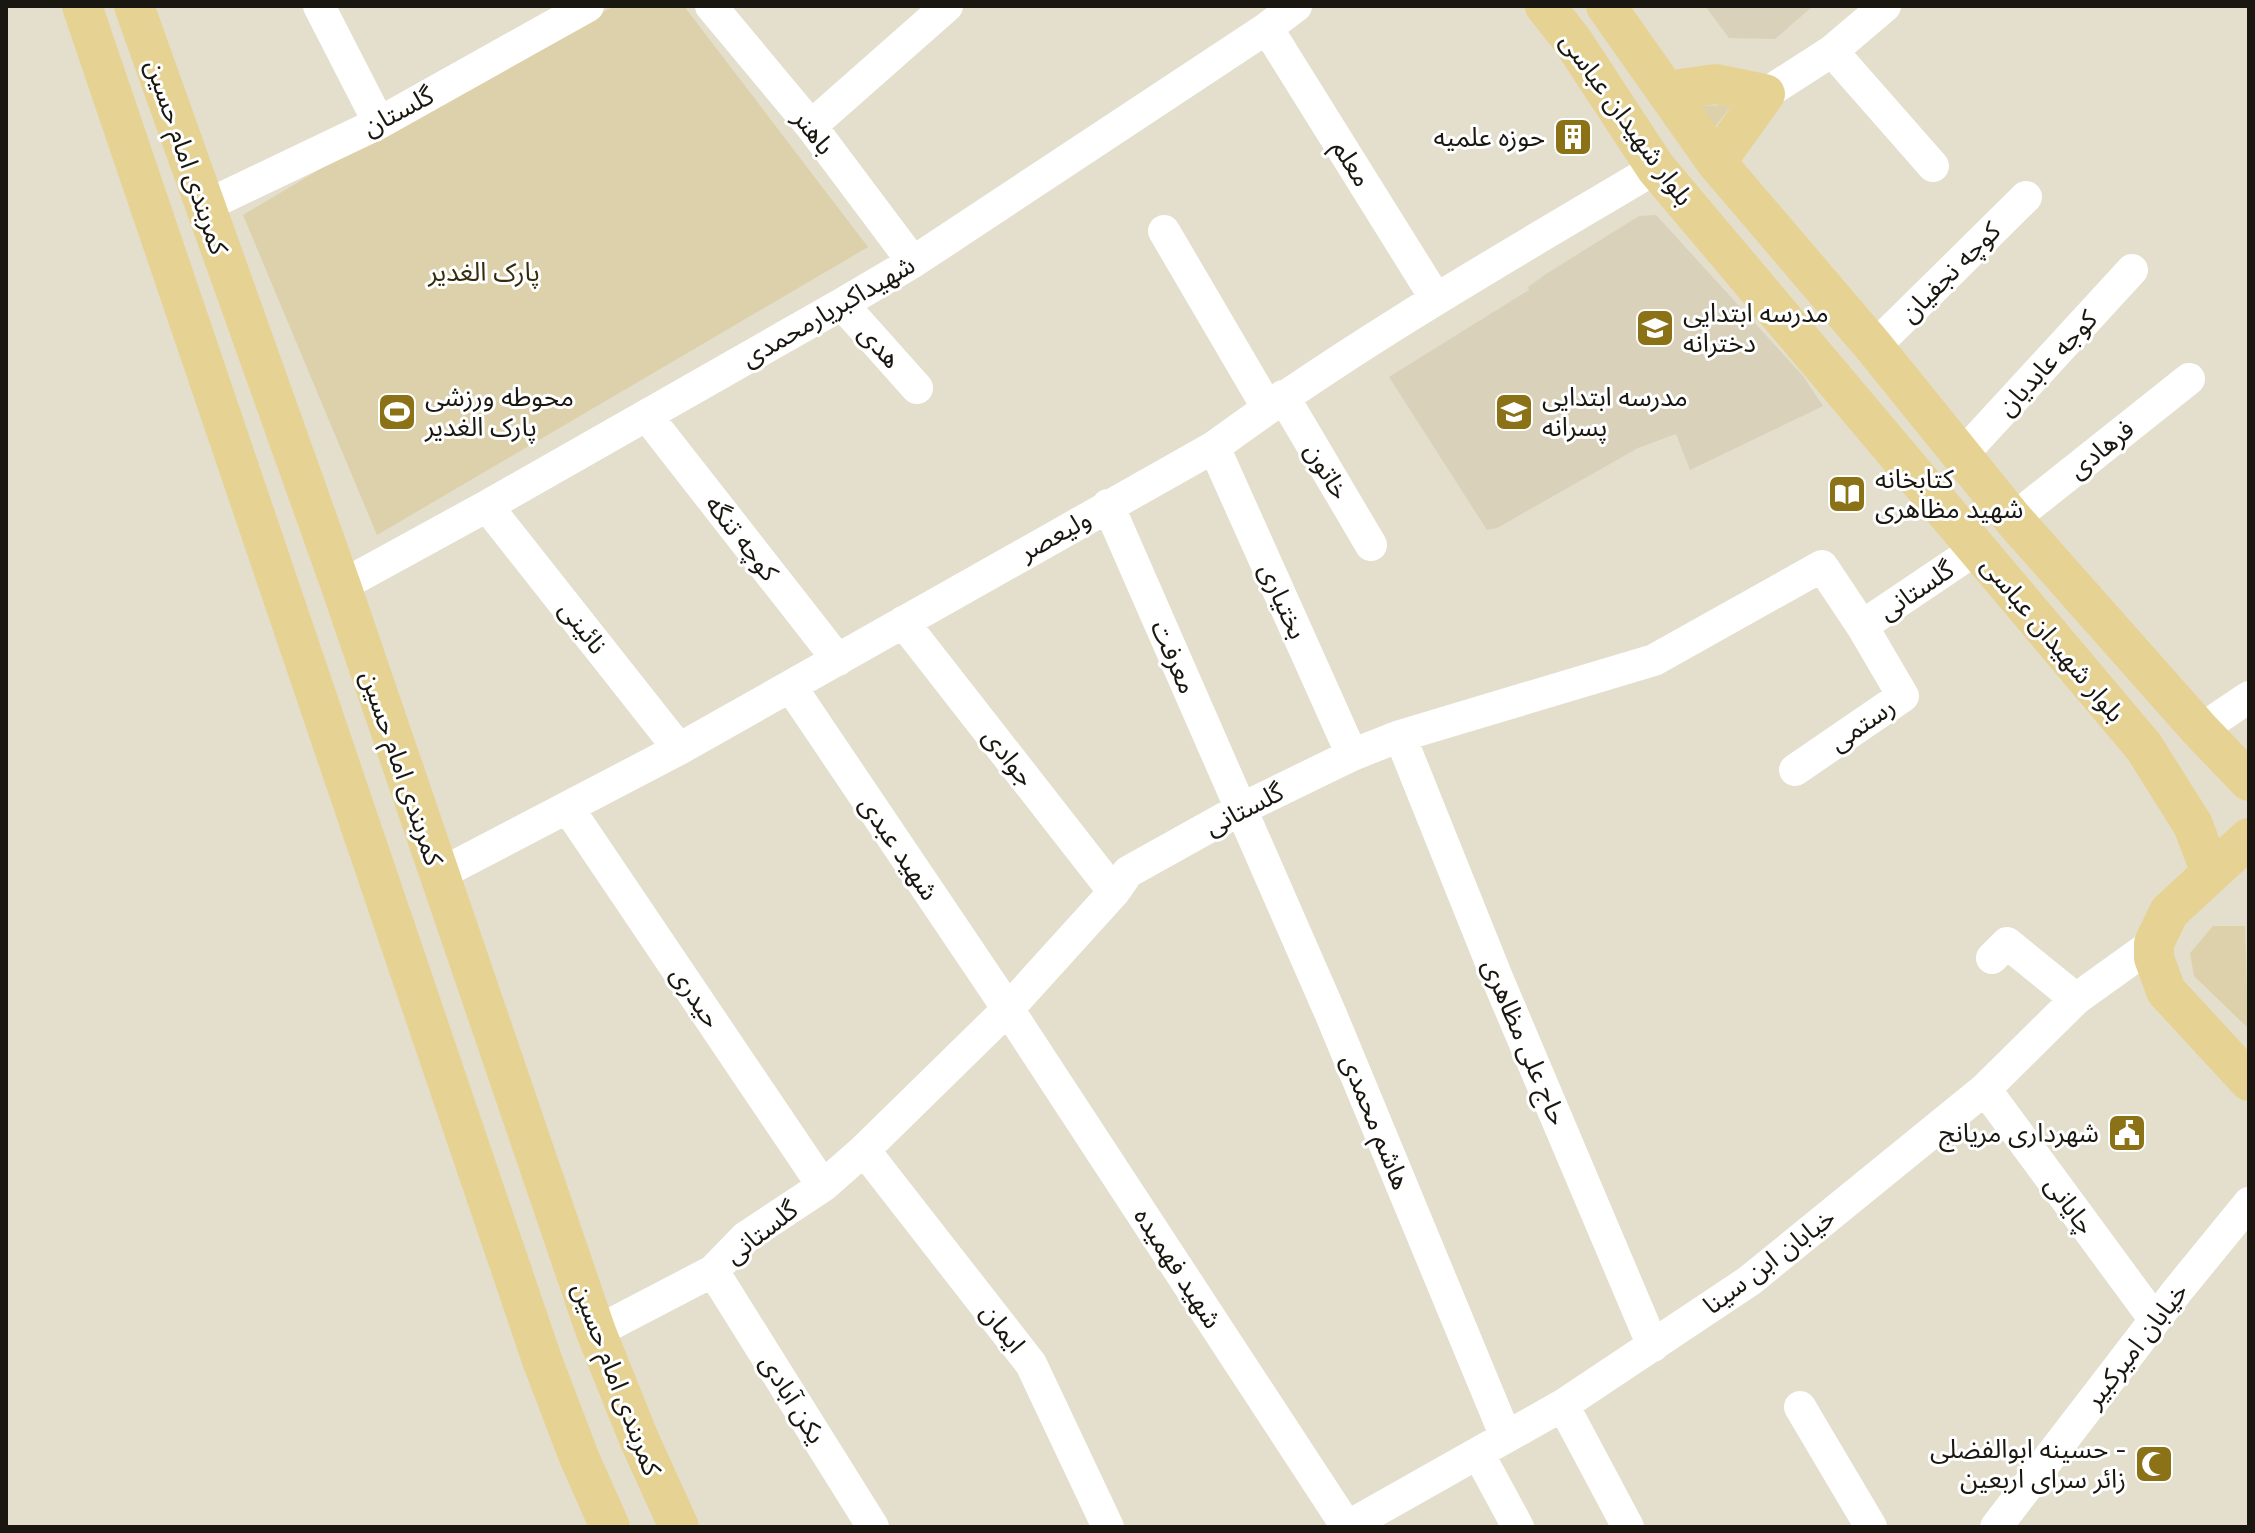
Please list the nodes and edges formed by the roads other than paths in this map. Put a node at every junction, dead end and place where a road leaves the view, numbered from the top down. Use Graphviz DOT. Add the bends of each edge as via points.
graph roads {
  1 [pos="82,6"];
  2 [pos="134,6"];
  3 [pos="319,6"];
  4 [pos="588,6"];
  5 [pos="711,6"];
  6 [pos="947,6"];
  7 [pos="1296,6"];
  8 [pos="1545,6"];
  9 [pos="1606,6"];
  10 [pos="1885,6"];
  11 [pos="1267,28"];
  12 [pos="1832,51"];
  13 [pos="1666,91"];
  14 [pos="1765,94"];
  15 [pos="379,123"];
  16 [pos="811,126"];
  17 [pos="1716,162"];
  18 [pos="1933,166"];
  19 [pos="1656,168"];
  20 [pos="2026,197"];
  21 [pos="203,207"];
  22 [pos="1164,231"];
  23 [pos="913,262"];
  24 [pos="2132,270"];
  25 [pos="1436,299"];
  26 [pos="842,304"];
  27 [pos="1874,347"];
  28 [pos="2189,379"];
  29 [pos="917,388"];
  30 [pos="1275,402"];
  31 [pos="647,416"];
  32 [pos="1214,447"];
  33 [pos="1961,456"];
  34 [pos="1108,505"];
  35 [pos="487,506"];
  36 [pos="2013,519"];
  37 [pos="1371,545"];
  38 [pos="1978,548"];
  39 [pos="341,586"];
  40 [pos="903,622"];
  41 [pos="1862,626"];
  42 [pos="838,660"];
  43 [pos="791,687"];
  44 [pos="2249,697"];
  45 [pos="2200,730"];
  46 [pos="1400,736"];
  47 [pos="679,749"];
  48 [pos="1352,755"];
  49 [pos="1795,770"];
  50 [pos="2249,781"];
  51 [pos="568,808"];
  52 [pos="1241,809"];
  53 [pos="2249,838"];
  54 [pos="2211,873"];
  55 [pos="438,875"];
  56 [pos="1114,892"];
  57 [pos="2154,943"];
  58 [pos="1992,958"];
  59 [pos="2076,999"];
  60 [pos="1008,1009"];
  61 [pos="2249,1081"];
  62 [pos="1985,1089"];
  63 [pos="864,1150"];
  64 [pos="823,1186"];
  65 [pos="2249,1203"];
  66 [pos="713,1271"];
  67 [pos="2155,1320"];
  68 [pos="596,1332"];
  69 [pos="1653,1346"];
  70 [pos="1563,1405"];
  71 [pos="1800,1407"];
  72 [pos="1506,1437"];
  73 [pos="1478,1453"];
  74 [pos="1999,1525"];
  75 [pos="610,1527"];
  76 [pos="679,1527"];
  77 [pos="873,1527"];
  78 [pos="1108,1527"];
  79 [pos="1347,1527"];
  80 [pos="1518,1527"];
  81 [pos="1628,1527"];
  82 [pos="1871,1527"];
  1 -- 75 [label="main road, کمربندی امام حسین" via="542,1360"];
  2 -- 21 [label="main road, کمربندی امام حسین"];
  3 -- 15 [label="street"];
  4 -- 15 [label="street, گلستان"];
  5 -- 16 [label="street, باهنر"];
  6 -- 16 [label="street"];
  7 -- 11 [label="street, شهیداکبریارمحمدی"];
  8 -- 19 [label="main road, بلوار شهیدان عباسی"];
  9 -- 13 [label="main road, بلوار شهیدان عباسی"];
  10 -- 12 [label="street"];
  11 -- 23 [label="street, شهیداکبریارمحمدی"];
  11 -- 25 [label="street, معلم"];
  12 -- 14 [label="street"];
  12 -- 18 [label="street"];
  13 -- 14 [label="main road" via="1716,84"];
  13 -- 17 [label="main road, بلوار شهیدان عباسی"];
  14 -- 17 [label="main road"];
  15 -- 21 [label="street, گلستان"];
  16 -- 23 [label="street, باهنر"];
  17 -- 27 [label="main road, بلوار شهیدان عباسی"];
  19 -- 25 [label="street, ولیعصر"];
  19 -- 38 [label="main road, بلوار شهیدان عباسی"];
  20 -- 27 [label="street, کوچه نجفیان"];
  21 -- 39 [label="main road, کمربندی امام حسین"];
  22 -- 30 [label="street, خاتون"];
  23 -- 26 [label="street, شهیداکبریارمحمدی"];
  24 -- 33 [label="street, کوجه عابدیان"];
  25 -- 30 [label="street, ولیعصر"];
  26 -- 29 [label="street, هدی"];
  26 -- 31 [label="street, شهیداکبریارمحمدی"];
  27 -- 33 [label="main road, بلوار شهیدان عباسی"];
  28 -- 36 [label="street, فرهادی"];
  30 -- 32 [label="street, ولیعصر"];
  30 -- 37 [label="street, خاتون"];
  31 -- 35 [label="street, شهیداکبریارمحمدی"];
  31 -- 42 [label="street, کوچه تنگه"];
  32 -- 34 [label="street, ولیعصر"];
  32 -- 48 [label="street, بختیاری"];
  33 -- 36 [label="main road, بلوار شهیدان عباسی"];
  34 -- 40 [label="street, ولیعصر"];
  34 -- 52 [label="street, معرفت"];
  35 -- 39 [label="street, شهیداکبریارمحمدی"];
  35 -- 47 [label="street, نائینی"];
  36 -- 45 [label="main road, بلوار شهیدان عباسی"];
  38 -- 41 [label="street, گلستانی"];
  38 -- 54 [label="main road, بلوار شهیدان عباسی" via="2144,747 2193,825"];
  39 -- 55 [label="main road, کمربندی امام حسین"];
  40 -- 42 [label="street, ولیعصر"];
  40 -- 56 [label="street, جوادی"];
  41 -- 46 [label="street, گلستانی" via="1822,566 1654,660"];
  41 -- 49 [label="street, رستمی" via="1903,696"];
  42 -- 43 [label="street, ولیعصر"];
  43 -- 47 [label="street, ولیعصر"];
  43 -- 60 [label="street, شهید عبدی"];
  44 -- 45 [label="street"];
  45 -- 50 [label="main road, بلوار شهیدان عباسی"];
  46 -- 48 [label="street, گلستانی"];
  46 -- 69 [label="street, حاج علی مظاهری"];
  47 -- 51 [label="street, ولیعصر"];
  48 -- 52 [label="street, گلستانی"];
  51 -- 55 [label="street, ولیعصر"];
  51 -- 64 [label="street, حیدری"];
  52 -- 56 [label="street, گلستانی" via="1128,872"];
  52 -- 72 [label="street, هاشم محمدی"];
  53 -- 54 [label="main road"];
  54 -- 57 [label="main road" via="2169,912"];
  55 -- 68 [label="main road, کمربندی امام حسین"];
  56 -- 60 [label="street, گلستانی"];
  57 -- 59 [label="street, خیابان ابن سینا"];
  57 -- 61 [label="main road" via="2166,991"];
  58 -- 59 [label="street" via="2007,943"];
  59 -- 62 [label="street, خیابان ابن سینا"];
  60 -- 63 [label="street, گلستانی"];
  60 -- 79 [label="street, شهید فهمیده"];
  62 -- 67 [label="street, چایانی"];
  62 -- 69 [label="street, خیابان ابن سینا" via="1749,1281"];
  63 -- 64 [label="street, گلستانی"];
  63 -- 78 [label="street, ایمان" via="1031,1364"];
  64 -- 66 [label="street, گلستانی" via="746,1237"];
  65 -- 67 [label="street, خیابان امیرکبیر"];
  66 -- 68 [label="street, گلستانی"];
  66 -- 77 [label="street, یکن آبادی"];
  67 -- 74 [label="street, خیابان امیرکبیر"];
  68 -- 76 [label="main road, کمربندی امام حسین"];
  69 -- 70 [label="street, خیابان ابن سینا"];
  70 -- 72 [label="street, خیابان ابن سینا"];
  70 -- 81 [label="street"];
  71 -- 82 [label="street"];
  72 -- 73 [label="street, خیابان ابن سینا"];
  73 -- 79 [label="street, خیابان ابن سینا"];
  73 -- 80 [label="street"];
}
